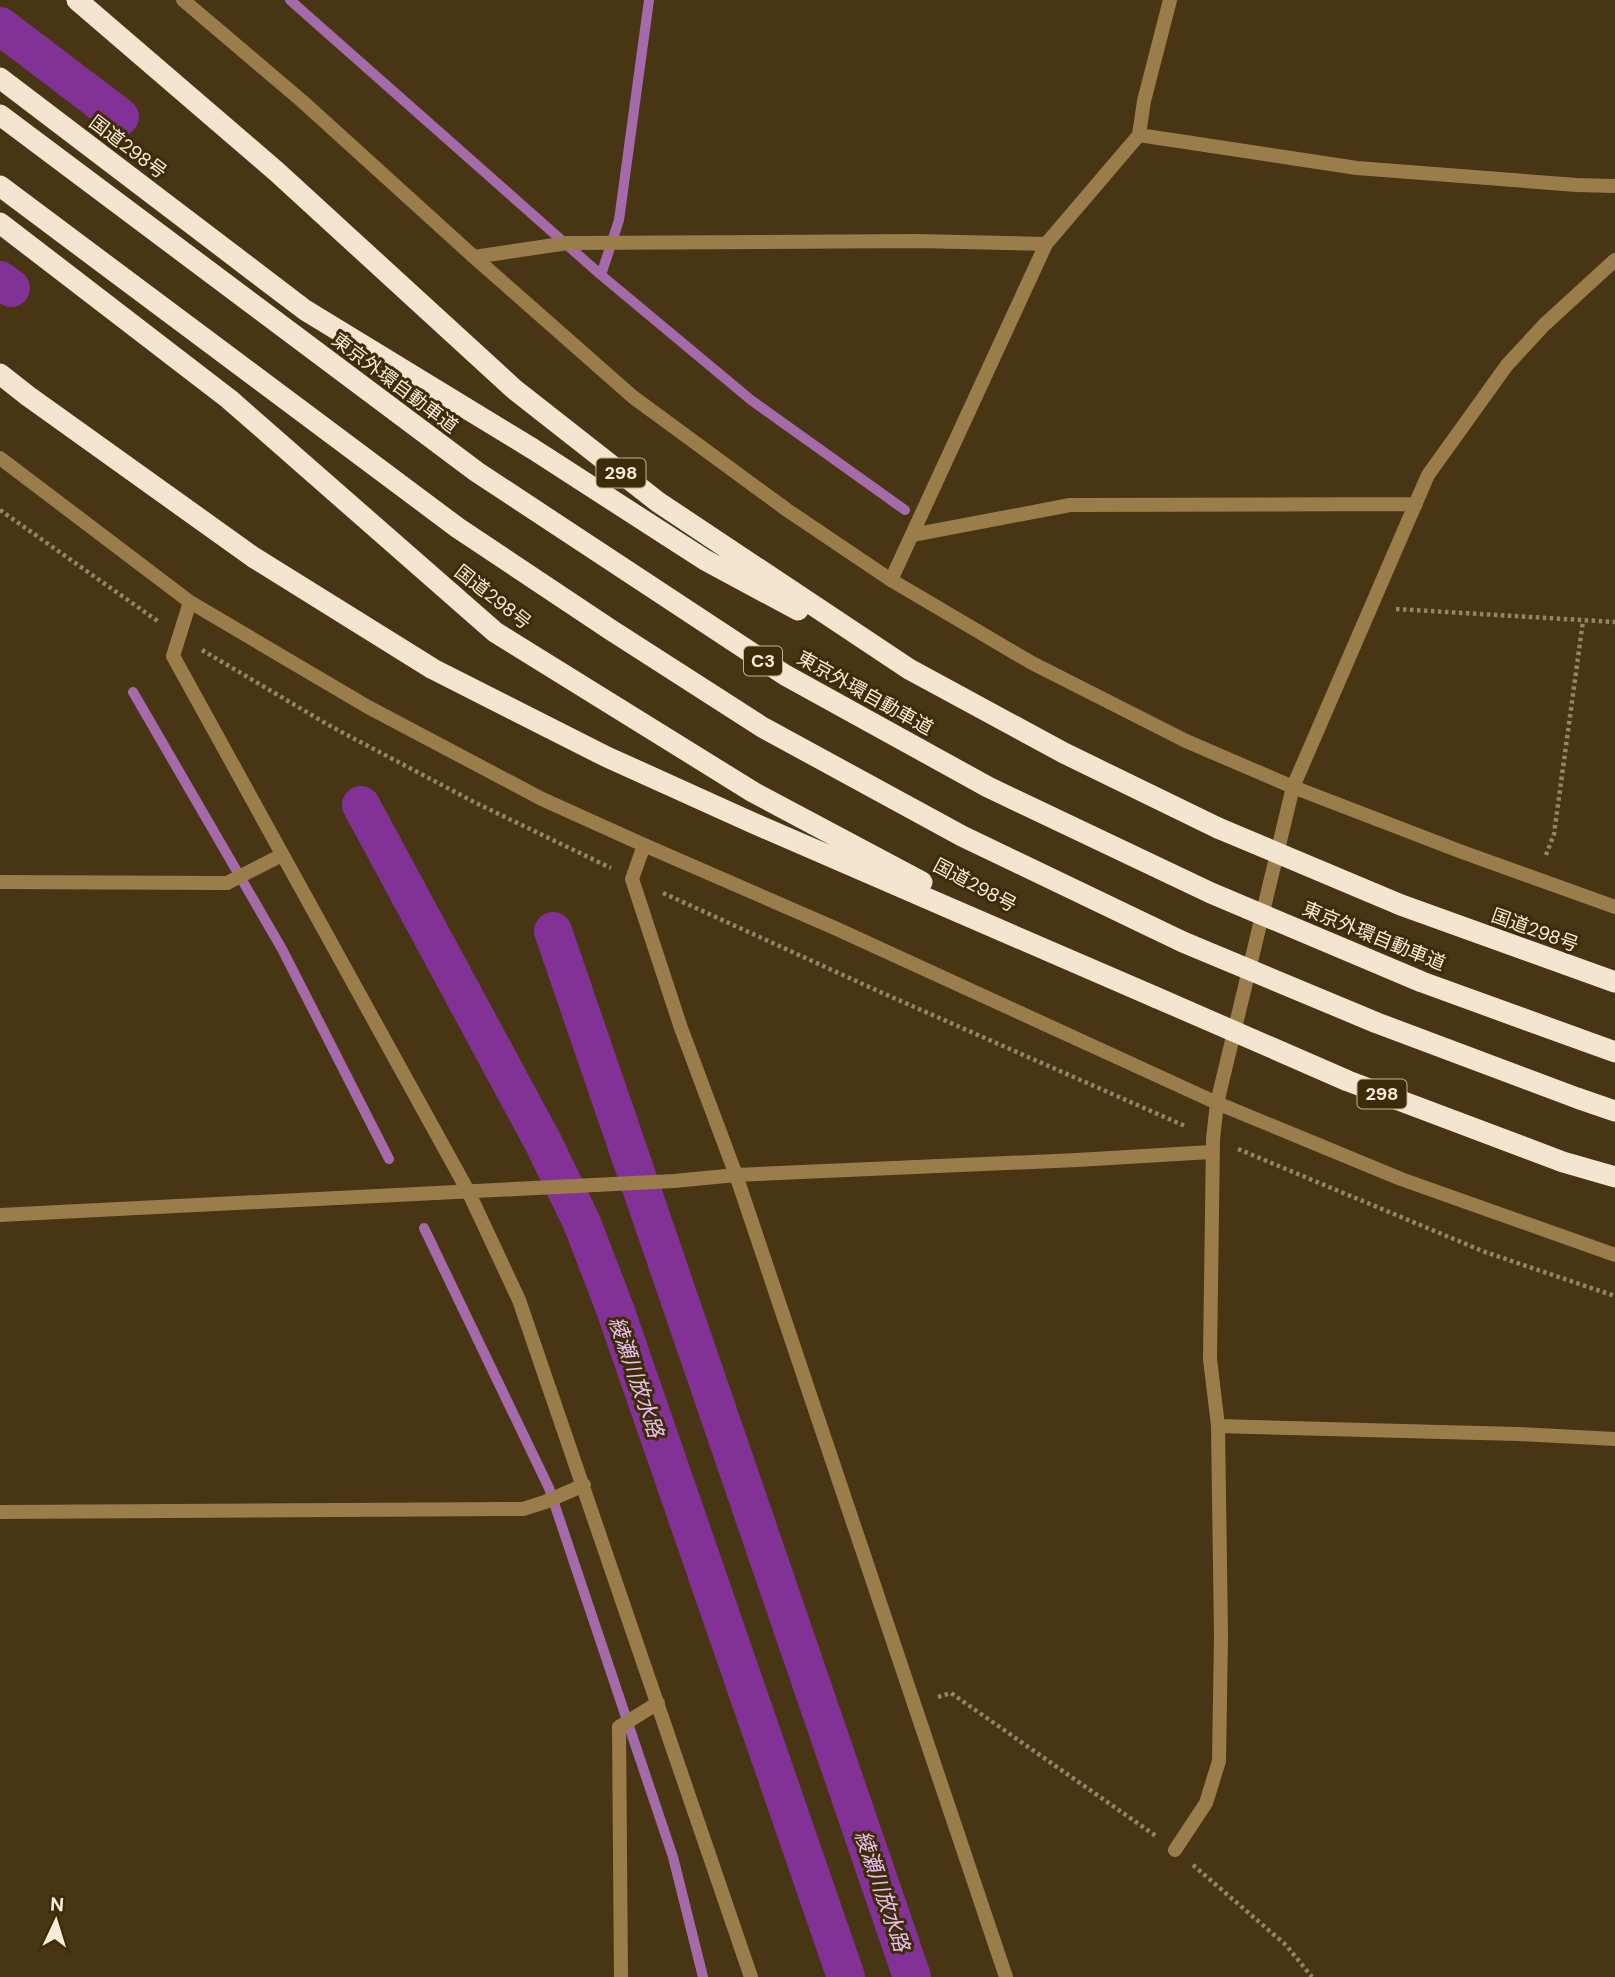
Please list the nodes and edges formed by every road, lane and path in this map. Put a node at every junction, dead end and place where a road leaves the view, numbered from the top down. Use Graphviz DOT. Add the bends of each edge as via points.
graph roads {
  1 [pos="77,0"];
  2 [pos="183,0"];
  3 [pos="1170,0"];
  4 [pos="0,78"];
  5 [pos="0,115"];
  6 [pos="1139,135"];
  7 [pos="0,186"];
  8 [pos="1615,186"];
  9 [pos="0,223"];
  10 [pos="1046,244"];
  11 [pos="474,257"];
  12 [pos="1615,260"];
  13 [pos="0,374"];
  14 [pos="0,458"];
  15 [pos="1416,504"];
  16 [pos="912,535"];
  17 [pos="891,580"];
  18 [pos="190,602"];
  19 [pos="1371,608"];
  20 [pos="1583,621"];
  21 [pos="1615,622"];
  22 [pos="909,669"];
  23 [pos="1293,787"];
  24 [pos="644,845"];
  25 [pos="282,855"];
  26 [pos="1537,880"];
  27 [pos="0,881"];
  28 [pos="1615,907"];
  29 [pos="1048,949"];
  30 [pos="1615,982"];
  31 [pos="1615,1052"];
  32 [pos="1217,1103"];
  33 [pos="1615,1111"];
  34 [pos="1211,1152"];
  35 [pos="736,1175"];
  36 [pos="1615,1177"];
  37 [pos="468,1191"];
  38 [pos="0,1215"];
  39 [pos="1615,1255"];
  40 [pos="1218,1426"];
  41 [pos="1615,1439"];
  42 [pos="584,1485"];
  43 [pos="0,1512"];
  44 [pos="658,1703"];
  45 [pos="914,1706"];
  46 [pos="1175,1850"];
  47 [pos="621,1977"];
  48 [pos="751,1977"];
  49 [pos="1006,1977"];
  50 [pos="1312,1977"];
  1 -- 22 [label="highway, 国道298号 / 298" via="277,172 514,389 658,502"];
  2 -- 11 [label="street" via="302,100"];
  3 -- 6 [label="street"];
  4 -- 22 [label="highway, 国道298号 / 298" via="305,310 705,560"];
  5 -- 31 [label="highway, 東京外環自動車道 / C3, bridge" via="477,472 785,675 988,787 1211,894 1422,982"];
  6 -- 8 [label="street" via="1357,168"];
  6 -- 10 [label="street"];
  7 -- 33 [label="highway, bridge" via="458,528 762,727 962,836 1183,942 1377,1023"];
  9 -- 29 [label="highway, 国道298号 / 298" via="229,399 495,632 753,792"];
  10 -- 11 [label="street" via="568,243"];
  10 -- 16 [label="street"];
  11 -- 17 [label="street" via="633,397"];
  12 -- 15 [label="street" via="1507,365 1428,475"];
  13 -- 29 [label="highway, 国道298号 / 298" via="253,557 433,669 619,762"];
  14 -- 18 [label="street"];
  15 -- 16 [label="street" via="1070,505"];
  15 -- 19 [label="street"];
  16 -- 17 [label="street"];
  17 -- 23 [label="street" via="1044,669 1186,741"];
  18 -- 24 [label="street" via="368,706 542,799"];
  18 -- 25 [label="street" via="173,656"];
  19 -- 20 [label="path"];
  19 -- 23 [label="street"];
  20 -- 21 [label="path"];
  20 -- 26 [label="path" via="1554,834"];
  22 -- 30 [label="highway, 国道298号 / 298, bridge" via="1064,753 1217,828 1401,905"];
  23 -- 26 [label="street"];
  23 -- 32 [label="street"];
  24 -- 32 [label="street"];
  24 -- 35 [label="street" via="632,879"];
  25 -- 27 [label="street" via="228,883"];
  25 -- 37 [label="street"];
  26 -- 28 [label="street"];
  29 -- 36 [label="highway, 国道298号 / 298, bridge" via="1348,1081"];
  32 -- 34 [label="street"];
  32 -- 39 [label="street" via="1401,1179"];
  34 -- 35 [label="street"];
  34 -- 40 [label="street" via="1210,1359"];
  35 -- 37 [label="street"];
  35 -- 45 [label="street"];
  37 -- 38 [label="street"];
  37 -- 42 [label="street" via="519,1300"];
  40 -- 41 [label="street"];
  40 -- 46 [label="street" via="1219,1761 1206,1802"];
  42 -- 43 [label="street" via="523,1508"];
  42 -- 44 [label="street"];
  44 -- 47 [label="street" via="619,1727"];
  44 -- 48 [label="street"];
  45 -- 46 [label="path" via="951,1693"];
  45 -- 49 [label="street"];
  46 -- 50 [label="path" via="1286,1945"];
}
